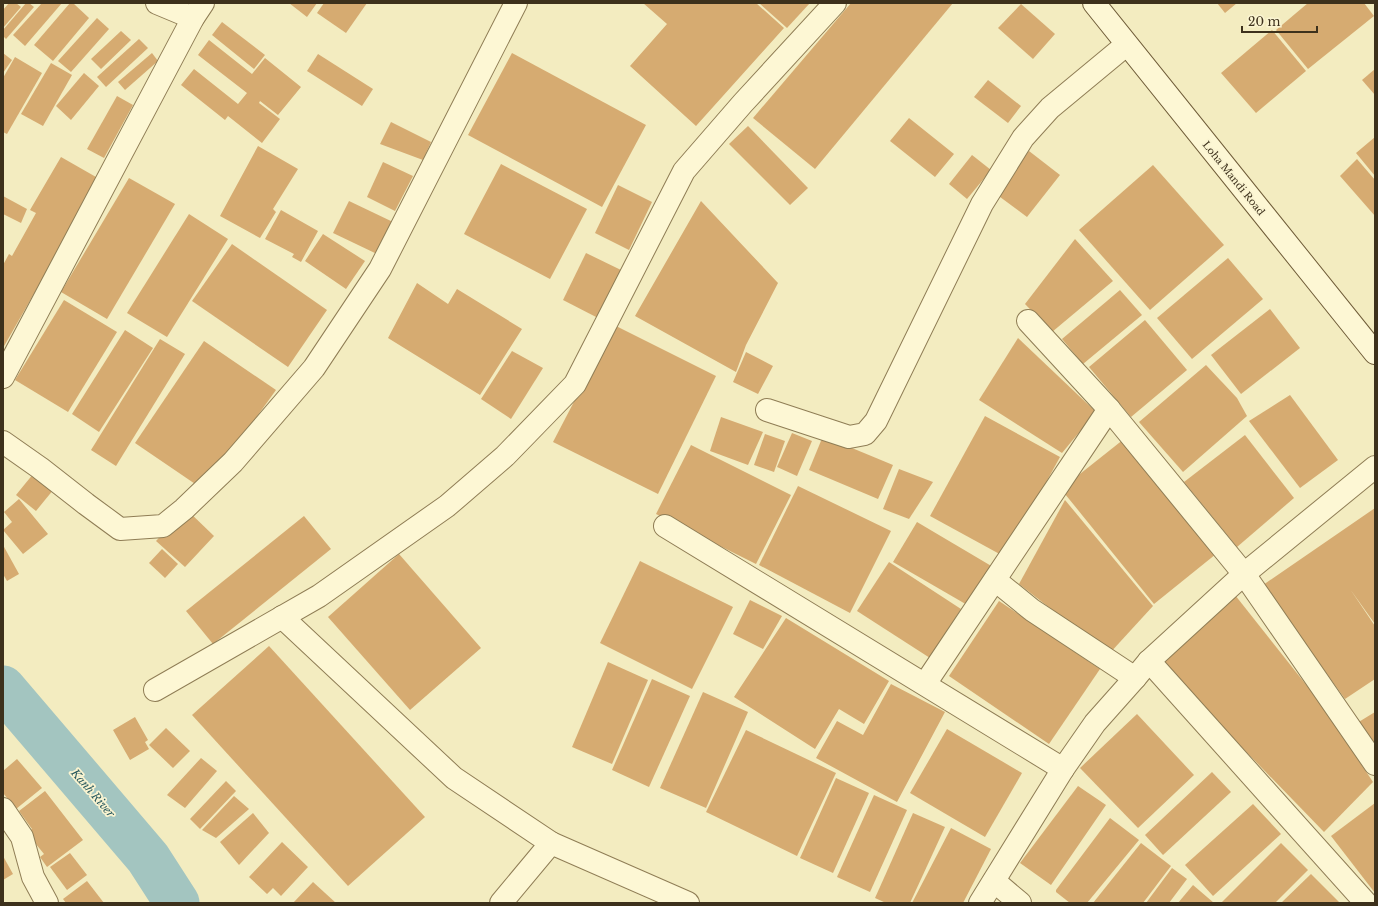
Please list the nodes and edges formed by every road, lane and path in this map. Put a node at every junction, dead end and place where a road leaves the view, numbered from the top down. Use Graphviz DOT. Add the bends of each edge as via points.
graph roads {
  1 [pos="157,3"];
  2 [pos="516,3"];
  3 [pos="834,3"];
  4 [pos="1094,3"];
  5 [pos="198,10"];
  6 [pos="1126,44"];
  7 [pos="1028,321"];
  8 [pos="1375,353"];
  9 [pos="3,377"];
  10 [pos="1109,409"];
  11 [pos="767,410"];
  12 [pos="3,442"];
  13 [pos="1375,467"];
  14 [pos="665,526"];
  15 [pos="1244,574"];
  16 [pos="995,580"];
  17 [pos="282,617"];
  18 [pos="1149,661"];
  19 [pos="1136,678"];
  20 [pos="925,684"];
  21 [pos="155,690"];
  22 [pos="1375,764"];
  23 [pos="1063,769"];
  24 [pos="3,810"];
  25 [pos="551,843"];
  26 [pos="994,881"];
  27 [pos="47,903"];
  28 [pos="501,903"];
  29 [pos="688,903"];
  30 [pos="980,903"];
  31 [pos="1020,903"];
  32 [pos="1366,903"];
  1 -- 5 [label="street"];
  2 -- 12 [label="street" via="380,269 314,368 233,462 184,510 163,526 120,529"];
  3 -- 17 [label="street" via="684,171 575,384 505,456 447,506 319,596"];
  4 -- 6 [label="street, Loha Mandi Road"];
  5 -- 9 [label="street"];
  6 -- 8 [label="street, Loha Mandi Road"];
  6 -- 11 [label="street" via="1050,108 1023,138 982,204 876,422 865,434 849,437"];
  7 -- 10 [label="street"];
  10 -- 15 [label="street"];
  10 -- 16 [label="street"];
  13 -- 15 [label="street"];
  14 -- 20 [label="street"];
  15 -- 18 [label="street"];
  15 -- 22 [label="street"];
  16 -- 19 [label="street" via="1032,610"];
  16 -- 20 [label="street"];
  17 -- 21 [label="street"];
  17 -- 25 [label="street" via="454,778"];
  18 -- 19 [label="street"];
  18 -- 32 [label="street"];
  19 -- 23 [label="street" via="1095,723"];
  20 -- 23 [label="street"];
  23 -- 26 [label="street"];
  24 -- 27 [label="street" via="22,838 34,877"];
  25 -- 28 [label="street"];
  25 -- 29 [label="street"];
  26 -- 30 [label="street"];
  26 -- 31 [label="street"];
}
